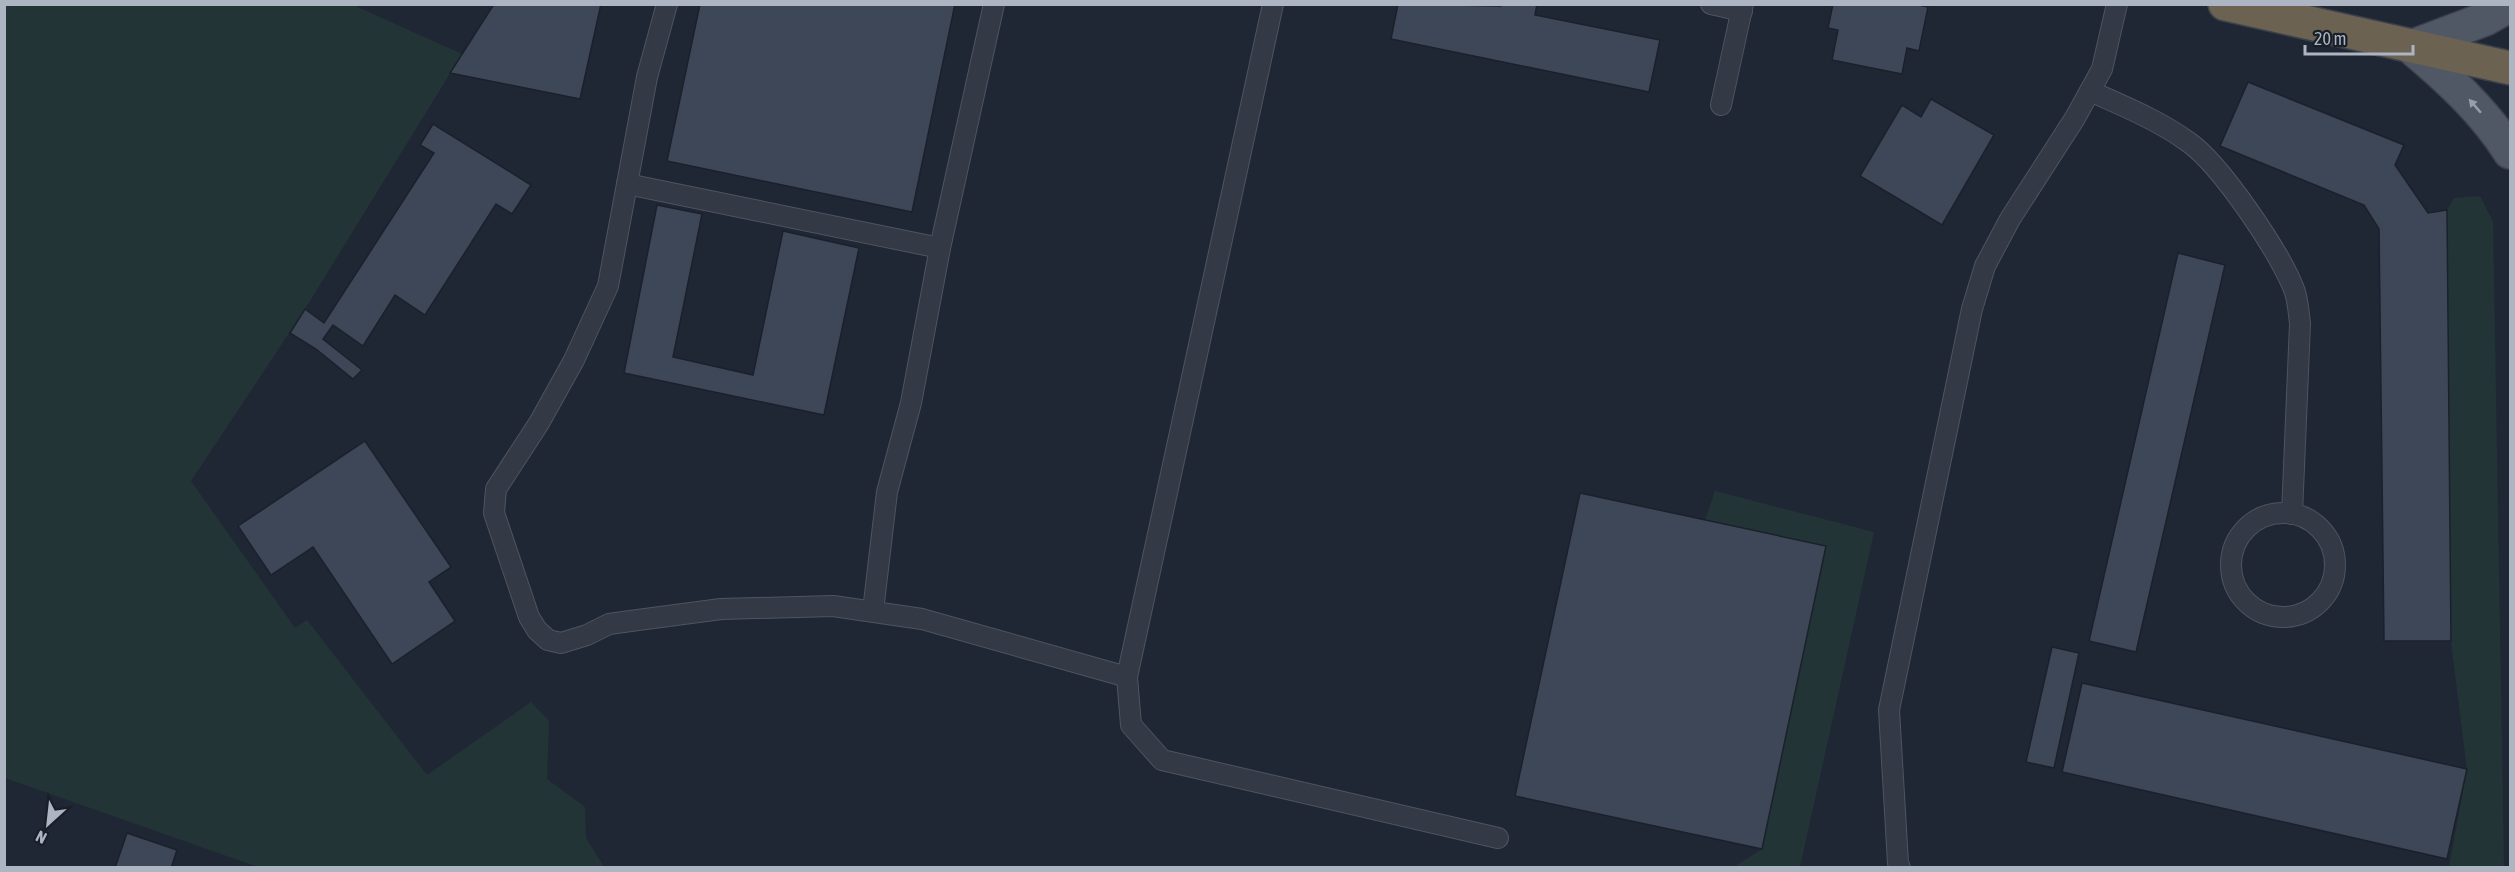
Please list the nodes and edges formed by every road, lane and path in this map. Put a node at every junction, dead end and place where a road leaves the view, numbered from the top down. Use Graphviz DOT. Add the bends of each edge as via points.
graph roads {
  1 [pos="667,4"];
  2 [pos="994,4"];
  3 [pos="1273,4"];
  4 [pos="1711,4"];
  5 [pos="2117,4"];
  6 [pos="2225,4"];
  7 [pos="2511,5"];
  8 [pos="1742,8"];
  9 [pos="2411,46"];
  10 [pos="2511,68"];
  11 [pos="2090,91"];
  12 [pos="1720,105"];
  13 [pos="2511,152"];
  14 [pos="627,184"];
  15 [pos="940,248"];
  16 [pos="2292,514"];
  17 [pos="873,611"];
  18 [pos="1127,677"];
  19 [pos="1498,838"];
  20 [pos="1900,867"];
  1 -- 14 [label="lane" via="647,77"];
  2 -- 15 [label="lane"];
  3 -- 18 [label="lane"];
  4 -- 8 [label="lane"];
  5 -- 11 [label="lane" via="2102,69"];
  6 -- 9 [label="highway"];
  7 -- 9 [label="main road" via="2485,19"];
  8 -- 12 [label="lane"];
  9 -- 10 [label="highway"];
  13 -- 9 [label="main road, one-way" via="2471,102"];
  11 -- 16 [label="lane" via="2189,142 2222,174 2284,267 2296,294 2300,324"];
  11 -- 20 [label="lane" via="2010,219 1985,266 1972,309 1889,710"];
  14 -- 15 [label="lane"];
  14 -- 17 [label="lane" via="608,286 574,360 496,489 494,513 537,630 548,640 561,643 609,624 721,609 833,606"];
  15 -- 17 [label="lane" via="911,403 887,492"];
  16 -- 16 [label="lane" via="2270,514 2255,521 2234,547 2232,571 2240,594 2266,614 2302,614 2329,591 2335,574 2335,556 2329,539 2318,525"];
  17 -- 18 [label="lane" via="922,619"];
  18 -- 19 [label="lane" via="1131,725 1162,760"];
}
